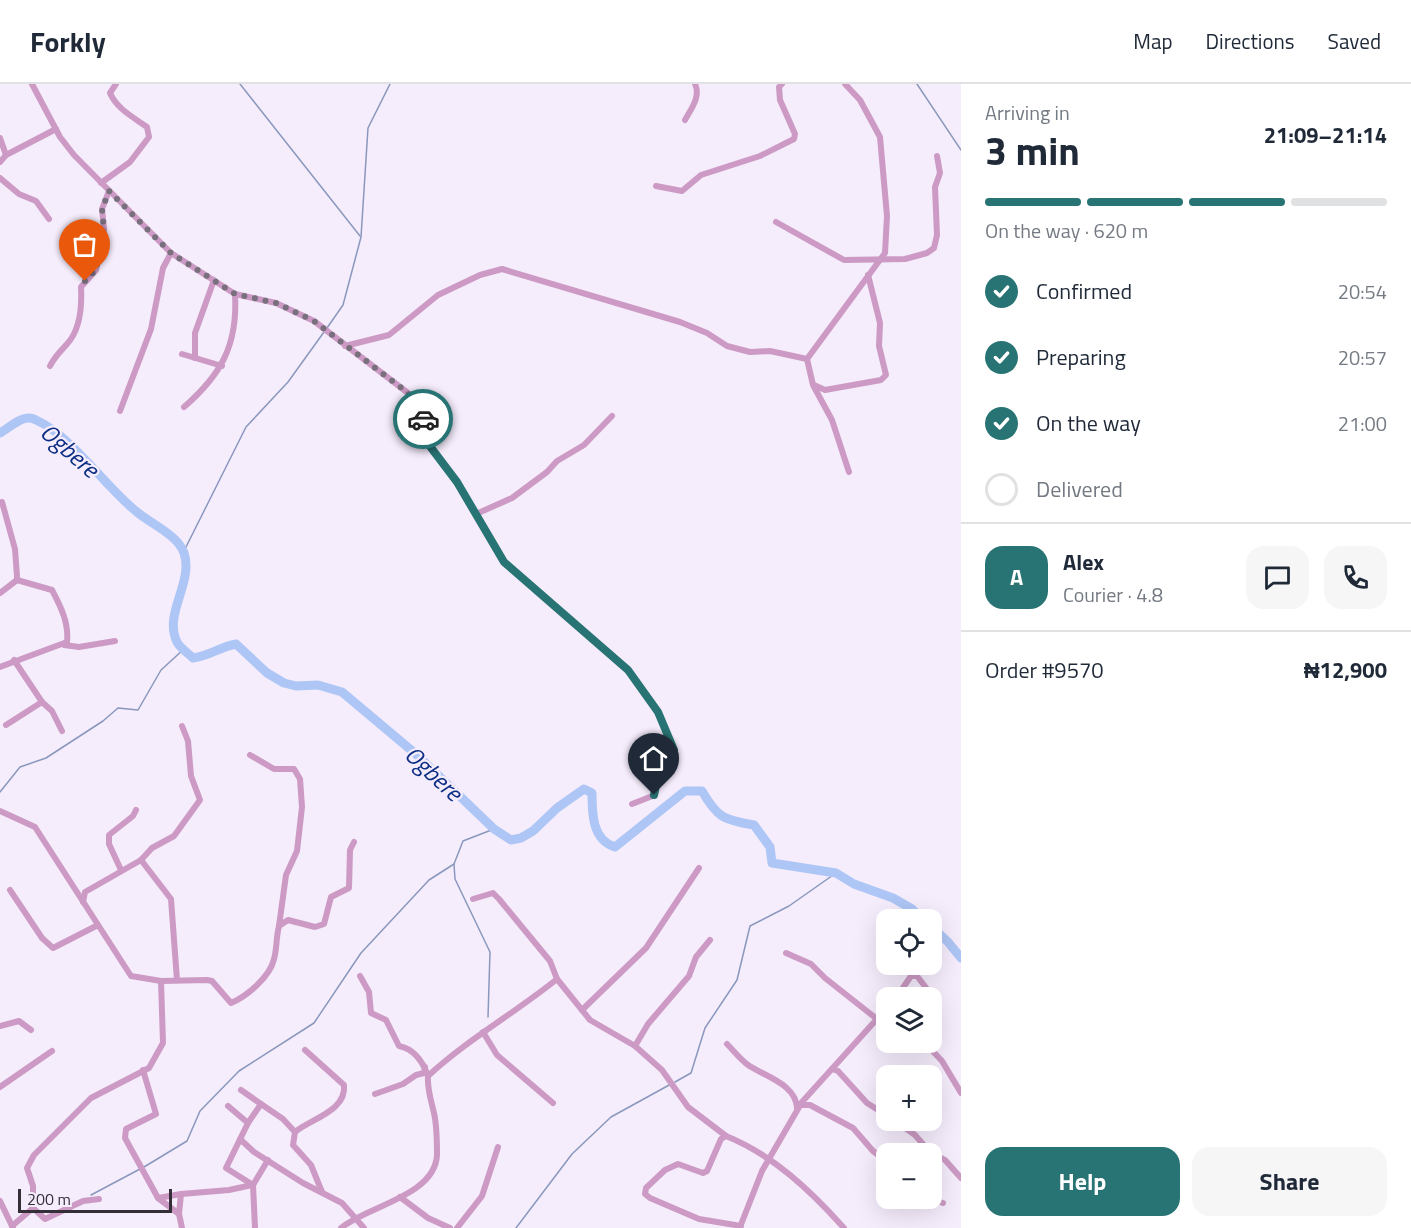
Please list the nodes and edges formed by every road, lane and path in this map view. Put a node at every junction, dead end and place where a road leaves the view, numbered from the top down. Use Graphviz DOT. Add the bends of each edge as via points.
graph roads {
  1 [pos="32,84"];
  2 [pos="116,84"];
  3 [pos="695,84"];
  4 [pos="782,84"];
  5 [pos="845,84"];
  6 [pos="685,120"];
  7 [pos="56,129"];
  8 [pos="0,138"];
  9 [pos="6,155"];
  10 [pos="938,156"];
  11 [pos="0,162"];
  12 [pos="0,178"];
  13 [pos="101,183"];
  14 [pos="656,186"];
  15 [pos="109,191"];
  16 [pos="49,219"];
  17 [pos="777,222"];
  18 [pos="171,253"];
  19 [pos="880,259"];
  20 [pos="868,275"];
  21 [pos="214,280"];
  22 [pos="235,294"];
  23 [pos="345,346"];
  24 [pos="182,354"];
  25 [pos="195,358"];
  26 [pos="807,359"];
  27 [pos="50,366"];
  28 [pos="222,366"];
  29 [pos="813,385"];
  30 [pos="184,407"];
  31 [pos="120,411"];
  32 [pos="612,416"];
  33 [pos="849,472"];
  34 [pos="2,502"];
  35 [pos="476,514"];
  36 [pos="17,580"];
  37 [pos="0,593"];
  38 [pos="115,641"];
  39 [pos="64,645"];
  40 [pos="14,660"];
  41 [pos="0,667"];
  42 [pos="42,702"];
  43 [pos="6,725"];
  44 [pos="182,726"];
  45 [pos="62,731"];
  46 [pos="250,755"];
  47 [pos="632,804"];
  48 [pos="136,810"];
  49 [pos="0,811"];
  50 [pos="354,842"];
  51 [pos="141,860"];
  52 [pos="699,868"];
  53 [pos="121,870"];
  54 [pos="10,890"];
  55 [pos="473,899"];
  56 [pos="83,902"];
  57 [pos="98,925"];
  58 [pos="279,926"];
  59 [pos="710,940"];
  60 [pos="786,953"];
  61 [pos="360,976"];
  62 [pos="557,978"];
  63 [pos="177,980"];
  64 [pos="161,981"];
  65 [pos="904,987"];
  66 [pos="925,987"];
  67 [pos="582,1010"];
  68 [pos="876,1018"];
  69 [pos="876,1020"];
  70 [pos="0,1026"];
  71 [pos="31,1030"];
  72 [pos="483,1032"];
  73 [pos="727,1044"];
  74 [pos="635,1046"];
  75 [pos="305,1050"];
  76 [pos="52,1051"];
  77 [pos="935,1053"];
  78 [pos="425,1067"];
  79 [pos="832,1069"];
  80 [pos="143,1070"];
  81 [pos="428,1076"];
  82 [pos="0,1087"];
  83 [pos="241,1090"];
  84 [pos="961,1093"];
  85 [pos="375,1094"];
  86 [pos="553,1103"];
  87 [pos="261,1104"];
  88 [pos="228,1106"];
  89 [pos="798,1107"];
  90 [pos="876,1109"];
  91 [pos="248,1123"];
  92 [pos="909,1131"];
  93 [pos="295,1132"];
  94 [pos="726,1136"];
  95 [pos="240,1139"];
  96 [pos="498,1147"];
  97 [pos="876,1152"];
  98 [pos="770,1159"];
  99 [pos="268,1160"];
  100 [pos="961,1178"];
  101 [pos="253,1185"];
  102 [pos="322,1192"];
  103 [pos="181,1194"];
  104 [pos="400,1197"];
  105 [pos="158,1198"];
  106 [pos="99,1199"];
  107 [pos="0,1201"];
  108 [pos="33,1208"];
  109 [pos="179,1214"];
  110 [pos="354,1218"];
  111 [pos="12,1227"];
  112 [pos="741,1227"];
  113 [pos="182,1228"];
  114 [pos="255,1228"];
  115 [pos="341,1228"];
  116 [pos="364,1228"];
  117 [pos="450,1228"];
  118 [pos="457,1228"];
  119 [pos="844,1228"];
  1 -- 7 [label="street"];
  2 -- 13 [label="street" via="110,93 112,97 120,108 147,127 149,137 130,162"];
  3 -- 6 [label="street" via="695,102"];
  4 -- 14 [label="street" via="780,100 794,139 760,156 701,175 682,191"];
  5 -- 19 [label="street" via="860,100 880,137 887,216 885,254"];
  7 -- 9 [label="street"];
  7 -- 13 [label="street"];
  8 -- 9 [label="street"];
  9 -- 11 [label="street"];
  10 -- 19 [label="street" via="934,248 905,259"];
  12 -- 16 [label="street" via="36,201"];
  13 -- 15 [label="street"];
  15 -- 18 [label="street"];
  15 -- 27 [label="street" via="102,209 104,229 96,270 81,287 84,299 78,316 79,328"];
  17 -- 19 [label="street" via="844,260"];
  18 -- 21 [label="street"];
  18 -- 31 [label="street" via="151,329"];
  19 -- 20 [label="street"];
  20 -- 26 [label="street"];
  20 -- 29 [label="street" via="880,323 879,346 886,375 881,380 825,390"];
  21 -- 22 [label="street"];
  21 -- 25 [label="street" via="195,333"];
  22 -- 23 [label="street" via="297,312"];
  22 -- 28 [label="street" via="235,324"];
  23 -- 26 [label="street" via="389,334 438,295 502,269 680,322 727,346"];
  23 -- 35 [label="street" via="408,393 424,419 426,441"];
  24 -- 25 [label="street"];
  25 -- 28 [label="street"];
  26 -- 29 [label="street"];
  28 -- 30 [label="street"];
  29 -- 33 [label="street" via="832,420"];
  32 -- 35 [label="street" via="584,445 557,461 512,498"];
  34 -- 36 [label="street" via="15,549"];
  35 -- 47 [label="street" via="504,562 628,670 658,712 674,750 661,769 654,795"];
  36 -- 37 [label="street"];
  36 -- 39 [label="street" via="52,590 68,629"];
  38 -- 39 [label="street" via="79,647"];
  39 -- 40 [label="street"];
  40 -- 41 [label="street"];
  40 -- 42 [label="street"];
  42 -- 43 [label="street"];
  42 -- 45 [label="street" via="52,711"];
  44 -- 51 [label="street" via="188,741 191,776 200,800 174,836 152,848"];
  46 -- 58 [label="street" via="274,769 294,769 300,779 302,807 297,851 286,875"];
  48 -- 53 [label="street" via="109,835"];
  49 -- 56 [label="street" via="35,828"];
  50 -- 58 [label="street" via="350,850 350,888 331,897 324,924 315,927 288,921"];
  51 -- 53 [label="street"];
  51 -- 63 [label="street" via="171,899"];
  52 -- 67 [label="street" via="646,948"];
  53 -- 56 [label="street" via="85,892"];
  54 -- 57 [label="street" via="53,948"];
  55 -- 62 [label="street" via="493,893 500,899 550,961"];
  56 -- 57 [label="street"];
  57 -- 64 [label="street" via="131,976"];
  58 -- 63 [label="street" via="270,969 234,1003 212,981"];
  59 -- 74 [label="street" via="696,957 689,976 648,1024"];
  60 -- 68 [label="street" via="811,964"];
  61 -- 78 [label="street" via="369,992 371,1013 386,1020 399,1046 406,1047"];
  62 -- 67 [label="street"];
  62 -- 72 [label="street"];
  63 -- 64 [label="street"];
  64 -- 80 [label="street" via="163,1043"];
  65 -- 66 [label="street" via="911,976 917,976"];
  67 -- 74 [label="street" via="599,1026"];
  69 -- 79 [label="street"];
  70 -- 71 [label="street" via="20,1021"];
  72 -- 81 [label="street"];
  72 -- 86 [label="street" via="497,1055"];
  73 -- 89 [label="street" via="745,1063 783,1085 794,1095"];
  74 -- 94 [label="street" via="673,1083 688,1107"];
  75 -- 93 [label="street" via="344,1084 345,1093 318,1119"];
  76 -- 82 [label="street"];
  77 -- 84 [label="street"];
  78 -- 81 [label="street"];
  78 -- 85 [label="street" via="424,1073"];
  79 -- 89 [label="street"];
  79 -- 90 [label="street"];
  80 -- 105 [label="street" via="156,1114 126,1129 125,1138"];
  80 -- 108 [label="street" via="91,1098 34,1155 27,1168 33,1186"];
  81 -- 104 [label="street" via="437,1158 420,1186"];
  83 -- 87 [label="street"];
  87 -- 91 [label="street"];
  87 -- 93 [label="street"];
  88 -- 91 [label="street"];
  89 -- 97 [label="street" via="810,1105 844,1123"];
  89 -- 98 [label="street"];
  91 -- 95 [label="street"];
  92 -- 100 [label="street"];
  93 -- 102 [label="street" via="293,1145 311,1165"];
  94 -- 98 [label="street"];
  94 -- 112 [label="street" via="717,1145 708,1171 672,1165 652,1180 644,1192 699,1219"];
  95 -- 99 [label="street"];
  95 -- 101 [label="street" via="226,1168"];
  96 -- 118 [label="street" via="482,1196"];
  98 -- 112 [label="street"];
  98 -- 119 [label="street" via="828,1208"];
  99 -- 101 [label="street"];
  99 -- 102 [label="street"];
  101 -- 103 [label="street"];
  101 -- 114 [label="street"];
  102 -- 110 [label="street" via="342,1203"];
  103 -- 105 [label="street"];
  103 -- 109 [label="street"];
  104 -- 110 [label="street"];
  104 -- 117 [label="street" via="428,1218"];
  105 -- 109 [label="street"];
  106 -- 108 [label="street" via="83,1201 45,1219"];
  107 -- 111 [label="street"];
  108 -- 111 [label="street"];
  109 -- 113 [label="street"];
  110 -- 115 [label="street"];
  110 -- 116 [label="street"];
}
